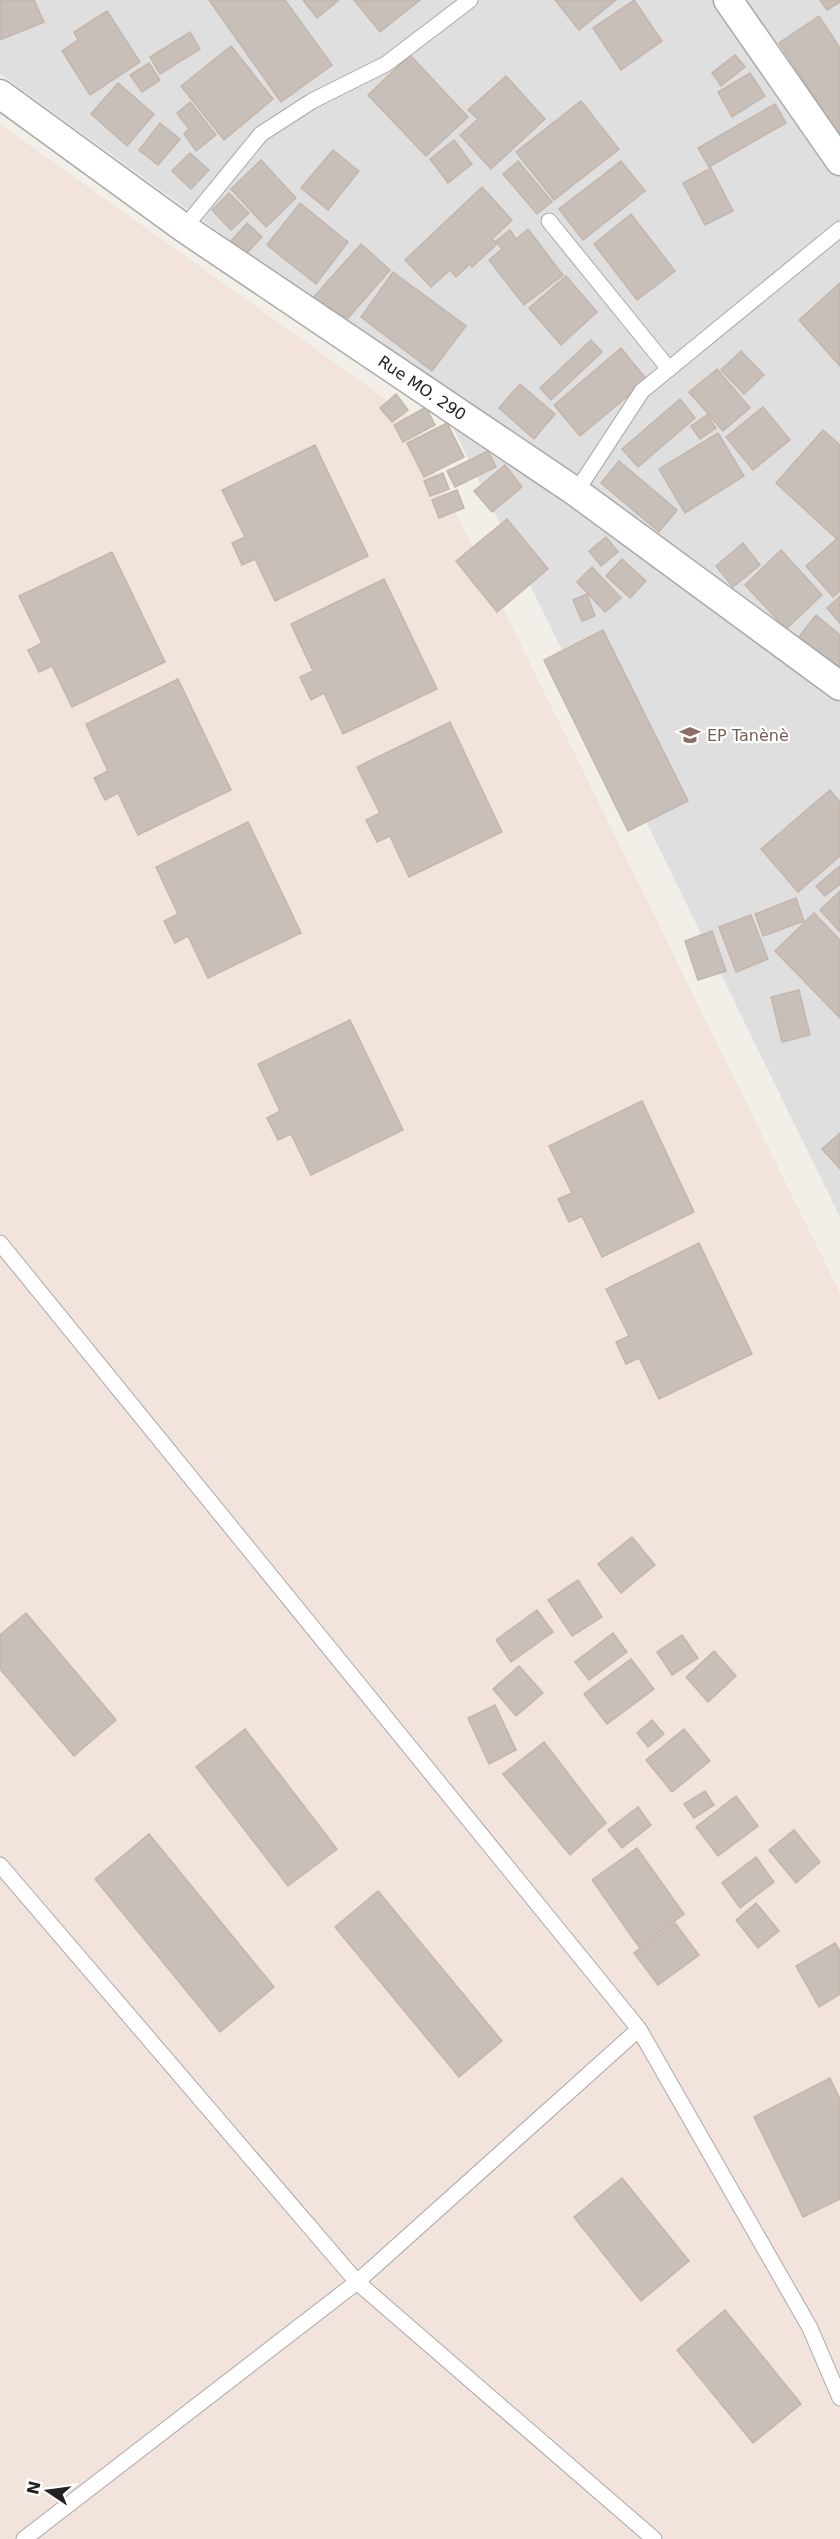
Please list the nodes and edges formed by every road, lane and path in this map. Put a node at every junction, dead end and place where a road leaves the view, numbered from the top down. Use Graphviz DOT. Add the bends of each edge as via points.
graph roads {
  1 [pos="470,0"];
  2 [pos="728,0"];
  3 [pos="0,94"];
  4 [pos="840,161"];
  5 [pos="549,221"];
  6 [pos="184,228"];
  7 [pos="840,229"];
  8 [pos="669,369"];
  9 [pos="576,492"];
  10 [pos="840,686"];
  11 [pos="0,1243"];
  12 [pos="0,1864"];
  13 [pos="639,2029"];
  14 [pos="357,2282"];
  15 [pos="840,2398"];
  16 [pos="24,2539"];
  17 [pos="654,2539"];
  1 -- 6 [label="lane" via="386,64 312,101 261,134"];
  2 -- 4 [label="street"];
  3 -- 6 [label="street, Rue MO. 290"];
  5 -- 8 [label="lane"];
  6 -- 9 [label="street, Rue MO. 290"];
  7 -- 8 [label="lane"];
  8 -- 9 [label="lane" via="642,391"];
  9 -- 10 [label="street, Rue MO. 290"];
  11 -- 13 [label="lane"];
  12 -- 14 [label="lane"];
  13 -- 14 [label="lane"];
  13 -- 15 [label="lane" via="810,2328"];
  14 -- 16 [label="lane"];
  14 -- 17 [label="lane"];
}
